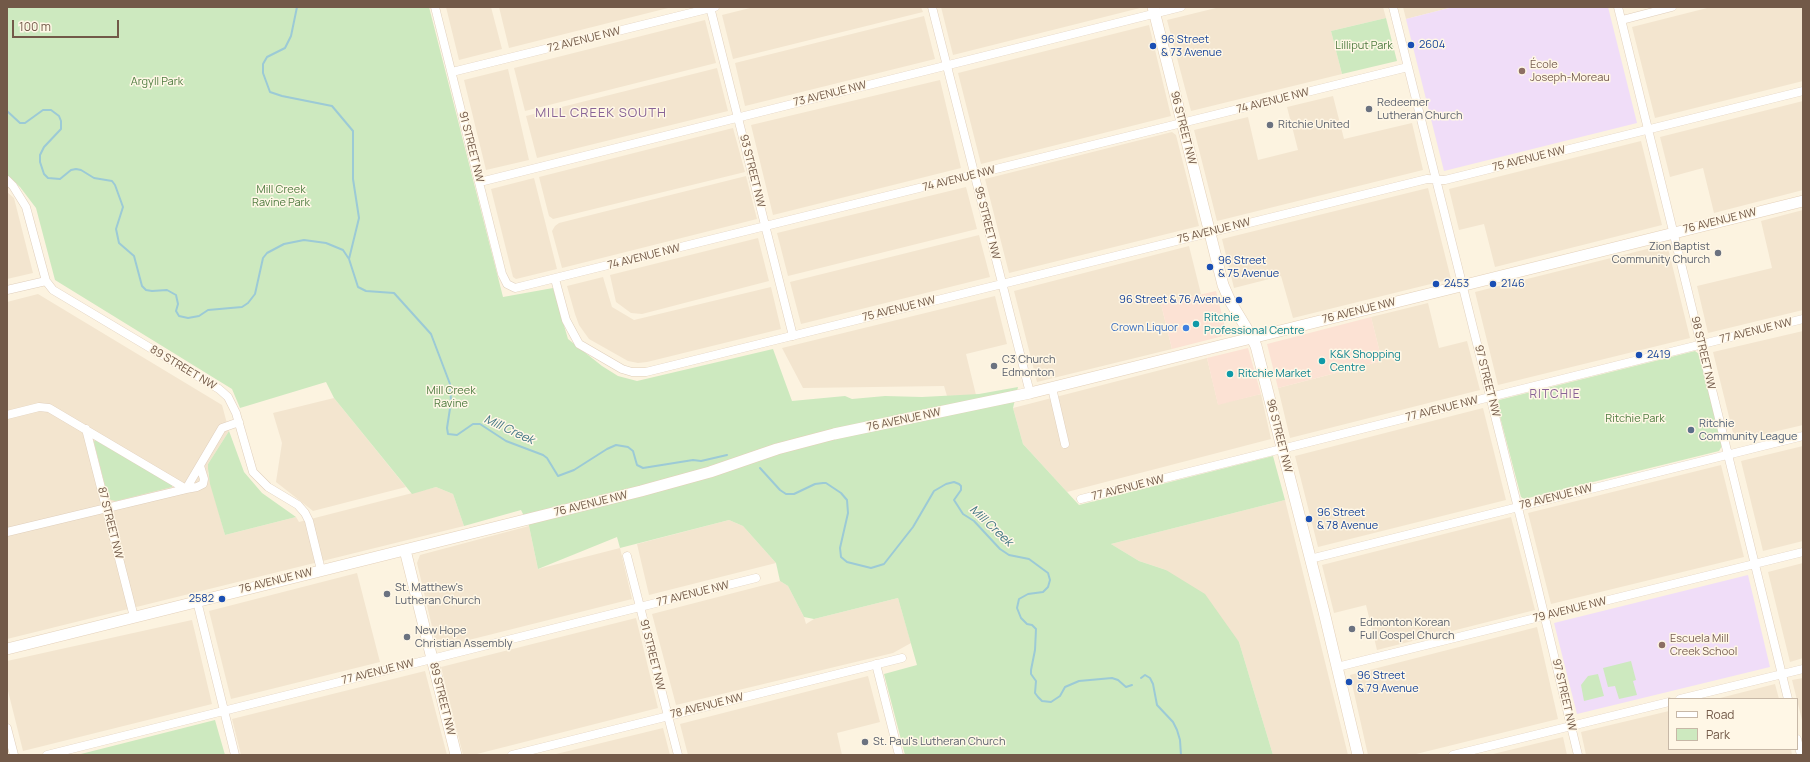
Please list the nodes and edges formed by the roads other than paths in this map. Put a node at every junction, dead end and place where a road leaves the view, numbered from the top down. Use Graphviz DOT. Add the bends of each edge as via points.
graph roads {
  1 [pos="435,7"];
  2 [pos="712,7"];
  3 [pos="932,7"];
  4 [pos="1181,7"];
  5 [pos="1393,7"];
  6 [pos="1618,7"];
  7 [pos="1672,7"];
  8 [pos="1153,10"];
  9 [pos="1622,20"];
  10 [pos="947,66"];
  11 [pos="1408,67"];
  12 [pos="452,72"];
  13 [pos="1803,91"];
  14 [pos="738,117"];
  15 [pos="1182,123"];
  16 [pos="1648,129"];
  17 [pos="974,175"];
  18 [pos="1436,179"];
  19 [pos="7,180"];
  20 [pos="480,182"];
  21 [pos="1803,200"];
  22 [pos="766,226"];
  23 [pos="1210,232"];
  24 [pos="1674,233"];
  25 [pos="555,279"];
  26 [pos="46,281"];
  27 [pos="1002,284"];
  28 [pos="1463,285"];
  29 [pos="510,286"];
  30 [pos="7,290"];
  31 [pos="1803,319"];
  32 [pos="793,336"];
  33 [pos="1252,338"];
  34 [pos="1702,344"];
  35 [pos="1052,388"];
  36 [pos="1030,393"];
  37 [pos="1491,397"];
  38 [pos="7,415"];
  39 [pos="239,422"];
  40 [pos="86,429"];
  41 [pos="1803,436"];
  42 [pos="1065,444"];
  43 [pos="1283,450"];
  44 [pos="1728,455"];
  45 [pos="186,488"];
  46 [pos="1081,500"];
  47 [pos="1518,506"];
  48 [pos="106,508"];
  49 [pos="7,532"];
  50 [pos="405,550"];
  51 [pos="1803,552"];
  52 [pos="627,556"];
  53 [pos="1310,558"];
  54 [pos="1754,564"];
  55 [pos="321,570"];
  56 [pos="756,578"];
  57 [pos="196,601"];
  58 [pos="640,607"];
  59 [pos="1545,616"];
  60 [pos="134,617"];
  61 [pos="7,649"];
  62 [pos="902,658"];
  63 [pos="432,659"];
  64 [pos="876,664"];
  65 [pos="1337,667"];
  66 [pos="1803,668"];
  67 [pos="1782,674"];
  68 [pos="1684,698"];
  69 [pos="1788,698"];
  70 [pos="1668,702"];
  71 [pos="224,711"];
  72 [pos="668,716"];
  73 [pos="1571,726"];
  74 [pos="7,728"];
  75 [pos="1798,743"];
  76 [pos="14,755"];
  77 [pos="47,755"];
  78 [pos="235,755"];
  79 [pos="456,755"];
  80 [pos="512,755"];
  81 [pos="678,755"];
  82 [pos="899,755"];
  83 [pos="1358,755"];
  84 [pos="1453,755"];
  85 [pos="1578,755"];
  86 [pos="1801,755"];
  1 -- 12 [label="street, 91 STREET NW"];
  2 -- 12 [label="street, 72 AVENUE NW"];
  2 -- 14 [label="street, 93 STREET NW"];
  3 -- 10 [label="street, 95 STREET NW"];
  4 -- 8 [label="street, 73 AVENUE NW"];
  5 -- 11 [label="street, 97 STREET NW"];
  6 -- 9 [label="street, 98 STREET NW"];
  7 -- 9 [label="street"];
  8 -- 10 [label="street, 73 AVENUE NW"];
  8 -- 15 [label="street, 96 STREET NW"];
  9 -- 16 [label="street, 98 STREET NW"];
  10 -- 14 [label="street, 73 AVENUE NW"];
  10 -- 17 [label="street, 95 STREET NW"];
  11 -- 15 [label="street, 74 AVENUE NW"];
  11 -- 18 [label="street, 97 STREET NW"];
  12 -- 20 [label="street, 91 STREET NW"];
  13 -- 16 [label="street, 75 AVENUE NW"];
  14 -- 20 [label="street, 73 AVENUE NW"];
  14 -- 22 [label="street, 93 STREET NW"];
  15 -- 17 [label="street, 74 AVENUE NW"];
  15 -- 23 [label="street, 96 STREET NW"];
  16 -- 18 [label="street, 75 AVENUE NW" via="1445,180"];
  16 -- 24 [label="street, 98 STREET NW"];
  17 -- 22 [label="street, 74 AVENUE NW"];
  17 -- 27 [label="street, 95 STREET NW"];
  18 -- 23 [label="street, 75 AVENUE NW" via="1427,179"];
  18 -- 28 [label="street, 97 STREET NW"];
  19 -- 26 [label="street" via="14,186 26,207"];
  20 -- 29 [label="street, 91 STREET NW" via="502,274"];
  21 -- 24 [label="street, 76 AVENUE NW"];
  22 -- 25 [label="street, 74 AVENUE NW"];
  22 -- 32 [label="street, 93 STREET NW"];
  23 -- 27 [label="street, 75 AVENUE NW"];
  23 -- 33 [label="street, 96 STREET NW" via="1225,291"];
  24 -- 28 [label="street, 76 AVENUE NW"];
  24 -- 34 [label="street, 98 STREET NW"];
  25 -- 29 [label="street, 74 AVENUE NW" via="519,288"];
  25 -- 32 [label="street, 75 AVENUE NW" via="566,320 576,341 624,370 652,371"];
  26 -- 30 [label="street"];
  26 -- 39 [label="street, 89 STREET NW" via="53,290 219,389 231,401"];
  27 -- 32 [label="street, 75 AVENUE NW"];
  27 -- 36 [label="street, 95 STREET NW"];
  28 -- 33 [label="street, 76 AVENUE NW"];
  28 -- 37 [label="street, 97 STREET NW"];
  31 -- 34 [label="street, 77 AVENUE NW"];
  33 -- 35 [label="street, 76 AVENUE NW"];
  33 -- 43 [label="street, 96 STREET NW"];
  34 -- 37 [label="street, 77 AVENUE NW"];
  34 -- 44 [label="street, 98 STREET NW"];
  35 -- 36 [label="street, 76 AVENUE NW"];
  35 -- 42 [label="street"];
  36 -- 50 [label="street, 76 AVENUE NW" via="828,436 641,491"];
  37 -- 43 [label="street, 77 AVENUE NW"];
  37 -- 47 [label="street, 97 STREET NW"];
  38 -- 40 [label="street" via="43,407"];
  39 -- 45 [label="street" via="222,428"];
  39 -- 55 [label="street, 89 STREET NW" via="253,472 268,487 298,505 307,517"];
  40 -- 45 [label="street"];
  40 -- 48 [label="street, 87 STREET NW"];
  41 -- 44 [label="street, 78 AVENUE NW"];
  43 -- 46 [label="street, 77 AVENUE NW"];
  43 -- 53 [label="street, 96 STREET NW"];
  44 -- 47 [label="street, 78 AVENUE NW"];
  44 -- 54 [label="street, 98 STREET NW"];
  45 -- 48 [label="street"];
  47 -- 53 [label="street, 78 AVENUE NW"];
  47 -- 59 [label="street, 97 STREET NW"];
  48 -- 49 [label="street"];
  48 -- 60 [label="street, 87 STREET NW"];
  50 -- 55 [label="street, 76 AVENUE NW"];
  50 -- 63 [label="street, 89 STREET NW"];
  51 -- 54 [label="street, 79 AVENUE NW"];
  52 -- 58 [label="street, 91 STREET NW"];
  53 -- 65 [label="street, 96 STREET NW"];
  54 -- 59 [label="street, 79 AVENUE NW"];
  54 -- 67 [label="street, 98 STREET NW"];
  55 -- 57 [label="street, 76 AVENUE NW"];
  56 -- 58 [label="street, 77 AVENUE NW"];
  57 -- 60 [label="street, 76 AVENUE NW"];
  57 -- 71 [label="street"];
  58 -- 63 [label="street, 77 AVENUE NW"];
  58 -- 72 [label="street, 91 STREET NW"];
  59 -- 65 [label="street, 79 AVENUE NW"];
  59 -- 73 [label="street, 97 STREET NW"];
  60 -- 61 [label="street, 76 AVENUE NW"];
  62 -- 64 [label="street, 78 AVENUE NW"];
  63 -- 71 [label="street, 77 AVENUE NW"];
  63 -- 79 [label="street, 89 STREET NW"];
  64 -- 72 [label="street, 78 AVENUE NW"];
  64 -- 82 [label="street"];
  65 -- 83 [label="street, 96 STREET NW"];
  66 -- 67 [label="street"];
  67 -- 68 [label="street"];
  67 -- 69 [label="street, 98 STREET NW"];
  70 -- 73 [label="street"];
  71 -- 77 [label="street, 77 AVENUE NW"];
  71 -- 78 [label="street"];
  72 -- 80 [label="street, 78 AVENUE NW"];
  72 -- 81 [label="street, 91 STREET NW"];
  73 -- 84 [label="street"];
  73 -- 85 [label="street, 97 STREET NW"];
  74 -- 76 [label="street"];
  75 -- 86 [label="street"];
}
